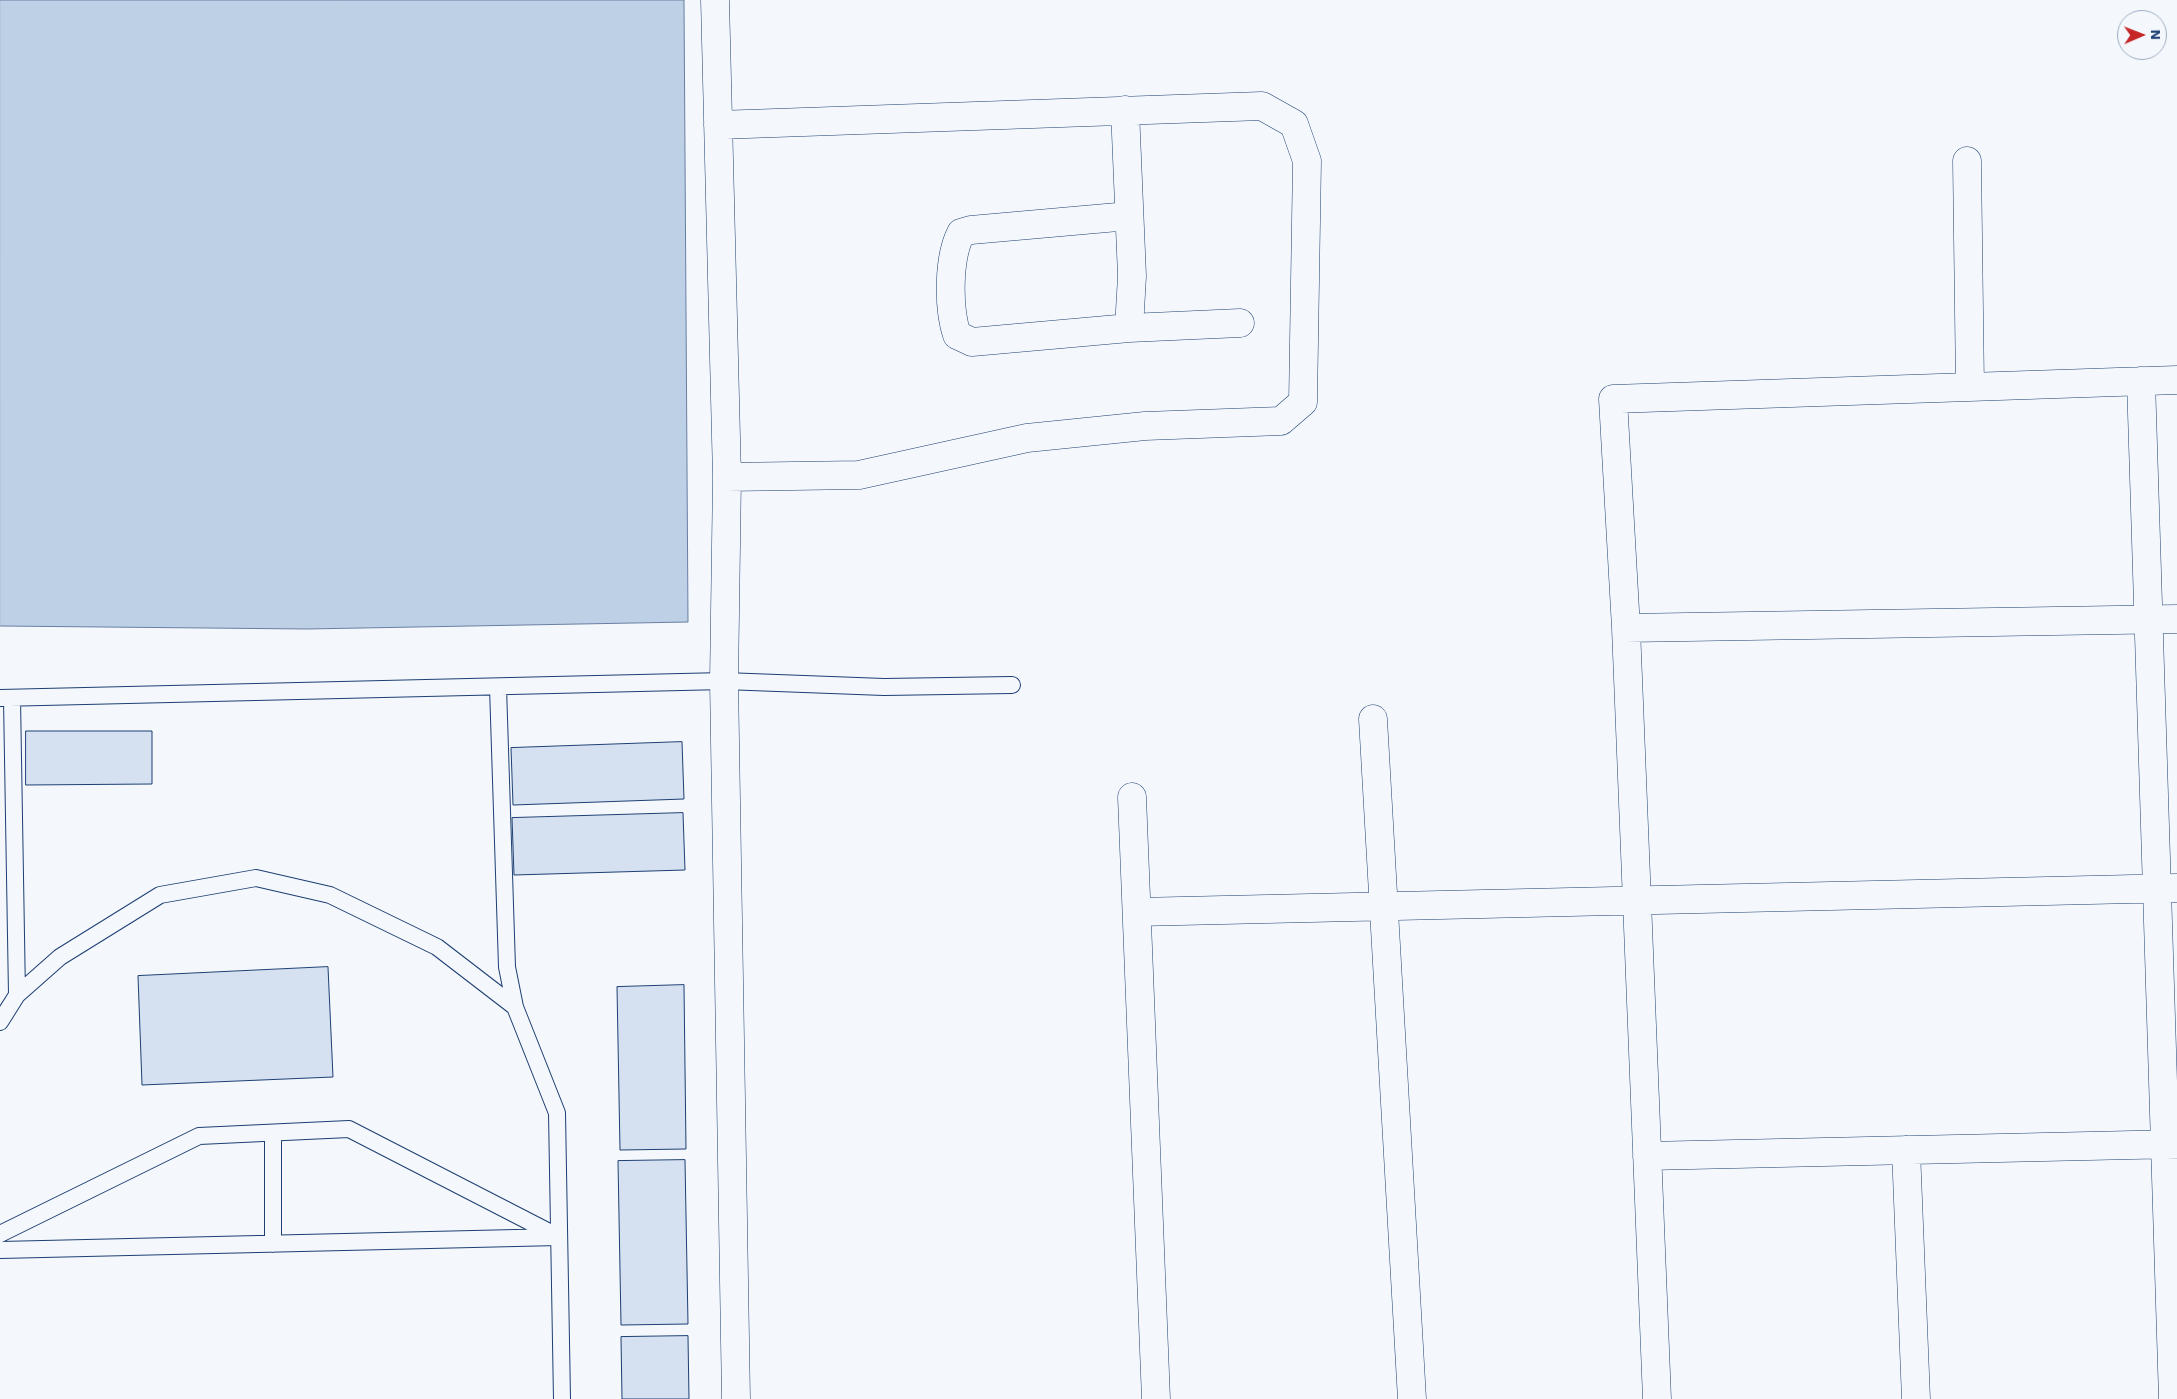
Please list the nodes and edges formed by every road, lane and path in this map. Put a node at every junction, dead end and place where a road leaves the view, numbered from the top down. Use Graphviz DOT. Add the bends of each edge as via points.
graph roads {
  1 [pos="715,0"];
  2 [pos="1124,110"];
  3 [pos="718,125"];
  4 [pos="1967,161"];
  5 [pos="1129,216"];
  6 [pos="1240,323"];
  7 [pos="1129,328"];
  8 [pos="2177,380"];
  9 [pos="2141,381"];
  10 [pos="1970,387"];
  11 [pos="727,477"];
  12 [pos="2149,619"];
  13 [pos="2177,619"];
  14 [pos="1626,628"];
  15 [pos="724,681"];
  16 [pos="1012,685"];
  17 [pos="498,687"];
  18 [pos="6,698"];
  19 [pos="1373,719"];
  20 [pos="1132,797"];
  21 [pos="2167,889"];
  22 [pos="1637,901"];
  23 [pos="1384,906"];
  24 [pos="1137,912"];
  25 [pos="17,995"];
  26 [pos="515,1007"];
  27 [pos="0,1022"];
  28 [pos="273,1133"];
  29 [pos="2171,1144"];
  30 [pos="1906,1150"];
  31 [pos="1647,1156"];
  32 [pos="0,1234"];
  33 [pos="559,1237"];
  34 [pos="273,1244"];
  35 [pos="0,1250"];
  36 [pos="562,1399"];
  37 [pos="736,1399"];
  38 [pos="1156,1399"];
  39 [pos="1412,1399"];
  40 [pos="1657,1399"];
  41 [pos="1916,1399"];
  42 [pos="2173,1399"];
  1 -- 3 [label="street"];
  2 -- 3 [label="street"];
  2 -- 5 [label="street"];
  2 -- 11 [label="street" via="1262,106 1294,124 1306,161 1303,402 1281,421 1145,426 1027,438 859,475"];
  3 -- 11 [label="street"];
  4 -- 10 [label="street"];
  5 -- 7 [label="street" via="1132,276"];
  5 -- 7 [label="street" via="961,233 953,264 952,311 957,335 972,342"];
  6 -- 7 [label="street"];
  8 -- 9 [label="street"];
  9 -- 10 [label="street"];
  9 -- 12 [label="street"];
  10 -- 14 [label="street" via="1613,399"];
  11 -- 15 [label="street"];
  12 -- 13 [label="street"];
  12 -- 14 [label="street"];
  12 -- 21 [label="street"];
  14 -- 22 [label="street"];
  15 -- 16 [label="lane" via="884,687"];
  15 -- 17 [label="lane"];
  15 -- 37 [label="street"];
  17 -- 18 [label="lane"];
  17 -- 26 [label="lane" via="507,967"];
  18 -- 25 [label="lane"];
  19 -- 23 [label="street"];
  20 -- 24 [label="street"];
  21 -- 22 [label="street"];
  21 -- 29 [label="street"];
  22 -- 23 [label="street"];
  22 -- 31 [label="street"];
  23 -- 24 [label="street"];
  23 -- 39 [label="street"];
  24 -- 38 [label="street"];
  25 -- 26 [label="lane" via="60,957 160,895 256,878 330,895 437,947"];
  25 -- 27 [label="lane"];
  26 -- 33 [label="lane" via="557,1113"];
  28 -- 32 [label="lane" via="199,1136"];
  28 -- 33 [label="lane" via="350,1129"];
  28 -- 34 [label="lane"];
  29 -- 30 [label="street"];
  29 -- 42 [label="street"];
  30 -- 31 [label="street"];
  30 -- 41 [label="street"];
  31 -- 40 [label="street"];
  33 -- 34 [label="lane"];
  33 -- 36 [label="lane"];
  34 -- 35 [label="lane"];
}
